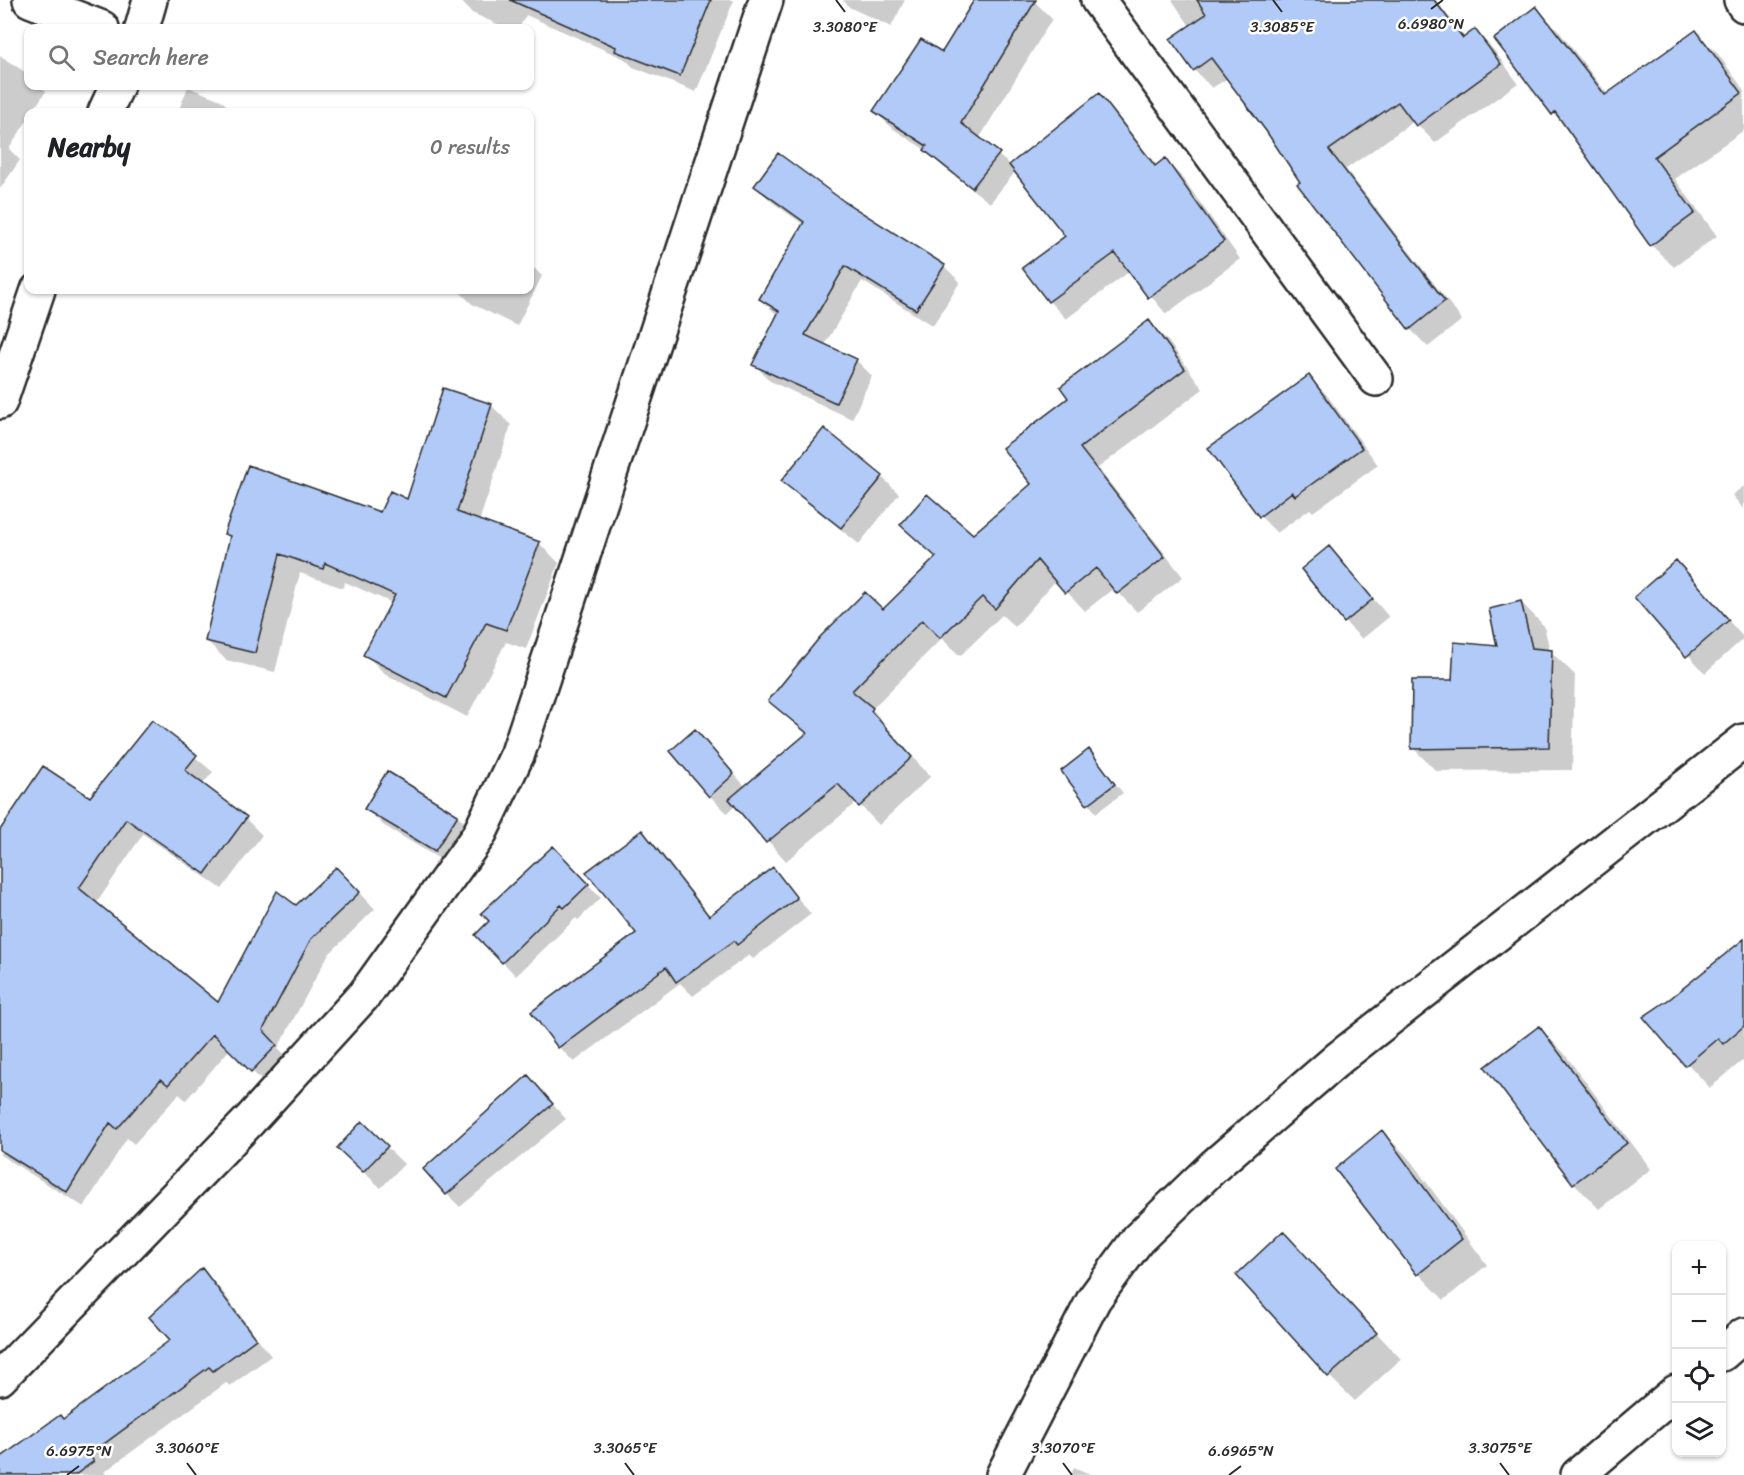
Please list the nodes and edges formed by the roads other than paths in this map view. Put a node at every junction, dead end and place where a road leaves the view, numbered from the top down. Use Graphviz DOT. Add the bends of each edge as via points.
graph roads {
  1 [pos="30,0"];
  2 [pos="150,0"];
  3 [pos="766,0"];
  4 [pos="1098,0"];
  5 [pos="1741,0"];
  6 [pos="1744,5"];
  7 [pos="92,24"];
  8 [pos="143,24"];
  9 [pos="115,90"];
  10 [pos="107,108"];
  11 [pos="37,294"];
  12 [pos="1376,379"];
  13 [pos="0,402"];
  14 [pos="1744,741"];
  15 [pos="1744,1335"];
  16 [pos="1726,1351"];
  17 [pos="0,1378"];
  18 [pos="1672,1396"];
  19 [pos="1004,1475"];
  20 [pos="1578,1475"];
  1 -- 7 [label="street"];
  2 -- 8 [label="street"];
  3 -- 17 [label="street" via="518,753 479,835 365,994 250,1120"];
  4 -- 12 [label="street"];
  5 -- 6 [label="street"];
  9 -- 10 [label="street"];
  11 -- 13 [label="street"];
  14 -- 19 [label="street" via="1339,1058 1214,1166 1138,1239 1094,1299"];
  15 -- 16 [label="street"];
  18 -- 20 [label="street"];
}
